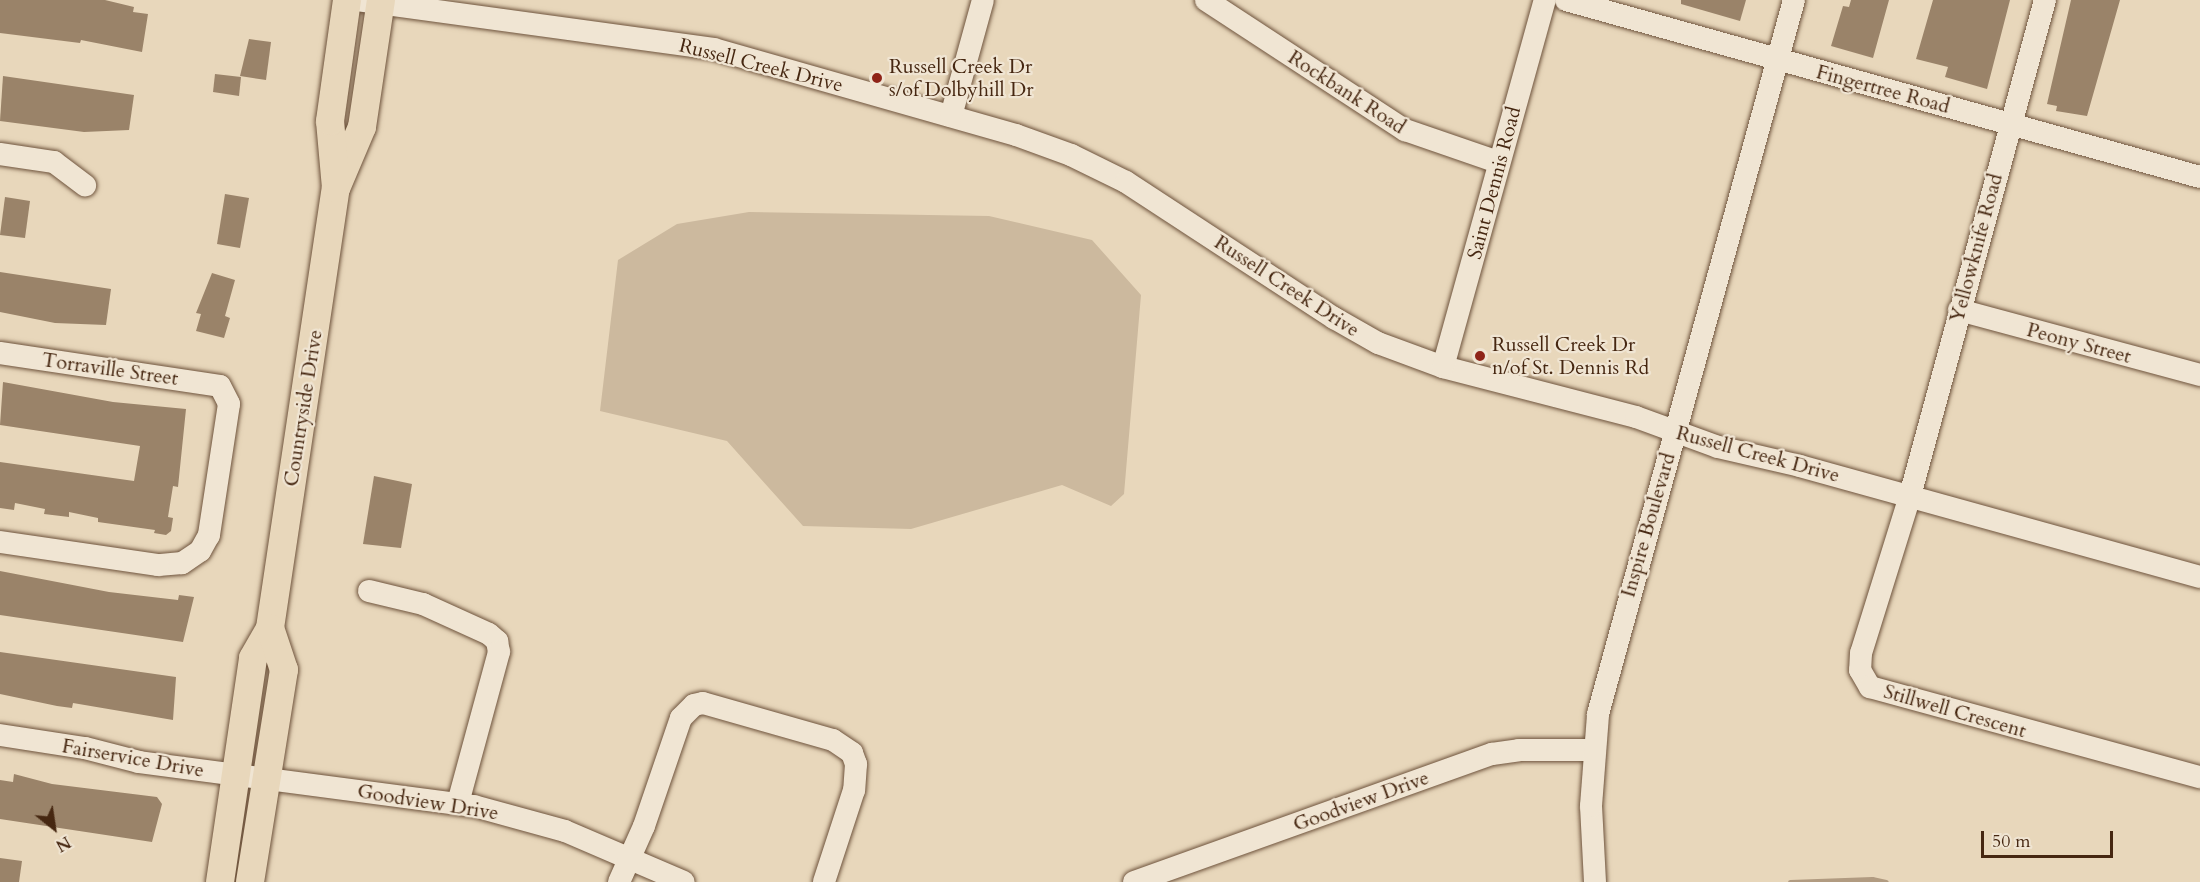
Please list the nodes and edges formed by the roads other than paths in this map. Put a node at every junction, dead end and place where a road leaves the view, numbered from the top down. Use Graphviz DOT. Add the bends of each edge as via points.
graph roads {
  1 [pos="347,0"];
  2 [pos="983,0"];
  3 [pos="1206,0"];
  4 [pos="1545,0"];
  5 [pos="1566,0"];
  6 [pos="1794,0"];
  7 [pos="2045,0"];
  8 [pos="373,1"];
  9 [pos="1778,60"];
  10 [pos="951,116"];
  11 [pos="2011,125"];
  12 [pos="0,154"];
  13 [pos="1498,162"];
  14 [pos="2200,177"];
  15 [pos="85,185"];
  16 [pos="336,188"];
  17 [pos="1959,310"];
  18 [pos="0,353"];
  19 [pos="1443,367"];
  20 [pos="2200,375"];
  21 [pos="1674,432"];
  22 [pos="1910,496"];
  23 [pos="0,542"];
  24 [pos="2200,577"];
  25 [pos="369,591"];
  26 [pos="270,628"];
  27 [pos="0,735"];
  28 [pos="1594,750"];
  29 [pos="236,775"];
  30 [pos="2200,777"];
  31 [pos="267,781"];
  32 [pos="458,803"];
  33 [pos="630,858"];
  34 [pos="220,882"];
  35 [pos="250,882"];
  36 [pos="619,882"];
  37 [pos="684,882"];
  38 [pos="825,882"];
  39 [pos="1134,882"];
  40 [pos="1595,882"];
  1 -- 16 [label="main road, Countryside Drive" via="330,121"];
  2 -- 10 [label="street"];
  3 -- 13 [label="street, Rockbank Road" via="1405,130"];
  4 -- 13 [label="street, Saint Dennis Road"];
  5 -- 9 [label="street, Fingertree Road"];
  6 -- 9 [label="street, Inspire Boulevard"];
  7 -- 11 [label="street, Yellowknife Road"];
  8 -- 10 [label="street, Russell Creek Drive" via="714,49"];
  8 -- 16 [label="main road, Countryside Drive" via="362,127"];
  9 -- 11 [label="street, Fingertree Road"];
  9 -- 21 [label="street, Inspire Boulevard"];
  10 -- 19 [label="street, Russell Creek Drive" via="1071,154 1126,182 1334,318 1378,343"];
  11 -- 14 [label="street, Fingertree Road"];
  11 -- 17 [label="street, Yellowknife Road"];
  12 -- 15 [label="street" via="54,162"];
  13 -- 19 [label="street, Saint Dennis Road"];
  16 -- 26 [label="main road, Countryside Drive"];
  17 -- 20 [label="street, Peony Street"];
  17 -- 22 [label="street, Yellowknife Road"];
  18 -- 23 [label="street, Torraville Street" via="220,386 229,404 209,535 192,557 182,563 158,565"];
  19 -- 21 [label="street, Russell Creek Drive" via="1636,417"];
  21 -- 22 [label="street, Russell Creek Drive"];
  21 -- 28 [label="street, Inspire Boulevard" via="1608,669"];
  22 -- 24 [label="street, Russell Creek Drive"];
  22 -- 30 [label="street, Stillwell Crescent" via="1861,653 1864,681 1870,687"];
  25 -- 32 [label="street" via="423,604 497,641 499,652"];
  26 -- 29 [label="main road, Countryside Drive" via="252,658"];
  26 -- 31 [label="main road, Countryside Drive" via="284,670"];
  27 -- 29 [label="street, Fairservice Drive"];
  28 -- 39 [label="street, Goodview Drive" via="1492,754"];
  28 -- 40 [label="street, Inspire Boulevard" via="1591,806"];
  29 -- 31 [label="street, Fairservice Drive"];
  29 -- 34 [label="main road, Countryside Drive"];
  31 -- 32 [label="street, Goodview Drive"];
  31 -- 35 [label="main road, Countryside Drive"];
  32 -- 33 [label="street, Goodview Drive" via="565,831"];
  33 -- 36 [label="street"];
  33 -- 37 [label="street, Goodview Drive"];
  33 -- 38 [label="street" via="681,718 694,705 703,703 833,740 852,753 856,764 854,790"];
}
